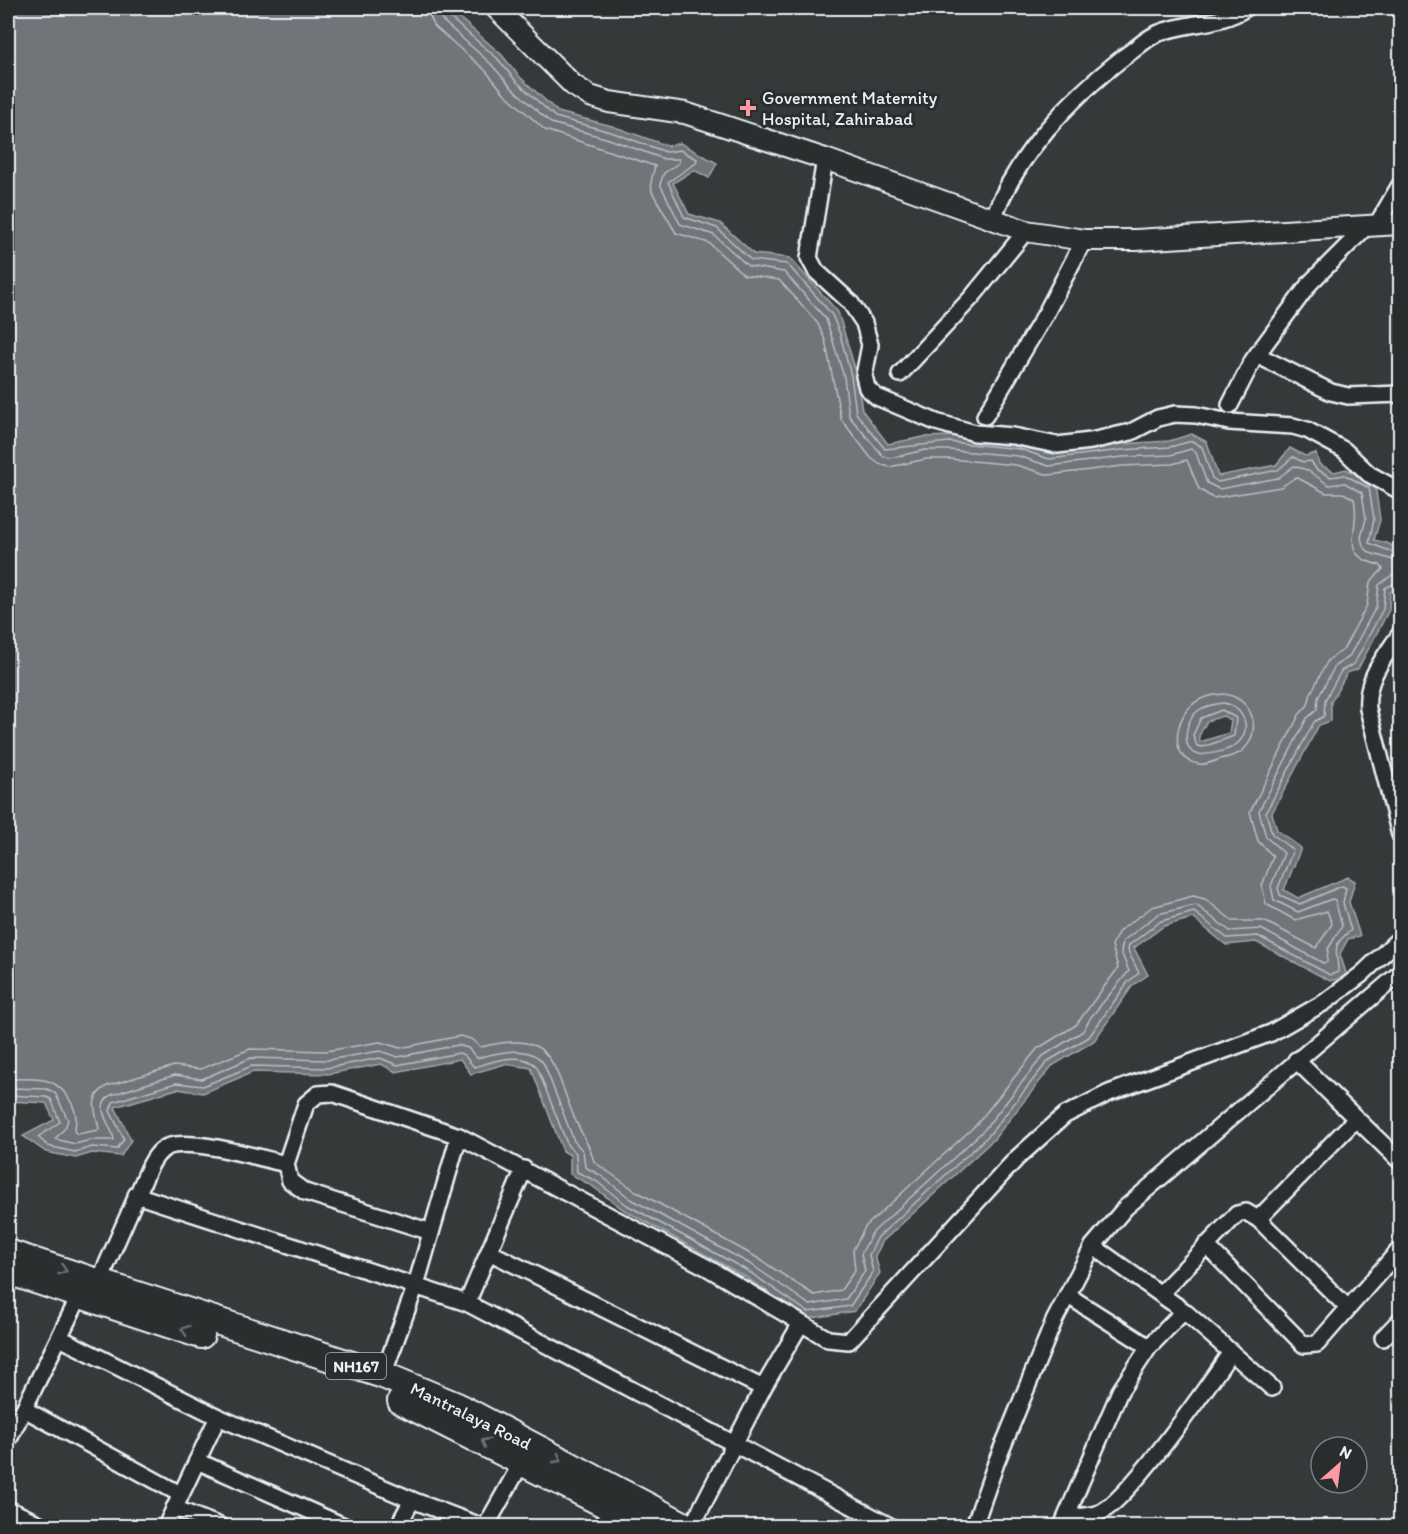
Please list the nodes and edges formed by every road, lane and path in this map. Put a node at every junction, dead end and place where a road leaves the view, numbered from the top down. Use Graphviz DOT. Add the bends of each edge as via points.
graph roads {
  1 [pos="496,8"];
  2 [pos="1246,8"];
  3 [pos="825,159"];
  4 [pos="1401,185"];
  5 [pos="992,221"];
  6 [pos="1401,224"];
  7 [pos="1371,226"];
  8 [pos="1026,231"];
  9 [pos="1084,240"];
  10 [pos="1257,355"];
  11 [pos="900,374"];
  12 [pos="1401,394"];
  13 [pos="1230,405"];
  14 [pos="985,416"];
  15 [pos="1401,491"];
  16 [pos="1401,634"];
  17 [pos="1401,835"];
  18 [pos="1401,938"];
  19 [pos="1401,973"];
  20 [pos="1296,1060"];
  21 [pos="1356,1119"];
  22 [pos="459,1136"];
  23 [pos="1401,1161"];
  24 [pos="286,1164"];
  25 [pos="524,1169"];
  26 [pos="136,1195"];
  27 [pos="1258,1219"];
  28 [pos="431,1232"];
  29 [pos="1206,1245"];
  30 [pos="1093,1246"];
  31 [pos="1401,1249"];
  32 [pos="489,1252"];
  33 [pos="8,1253"];
  34 [pos="8,1271"];
  35 [pos="416,1285"];
  36 [pos="90,1288"];
  37 [pos="1161,1293"];
  38 [pos="1067,1295"];
  39 [pos="467,1303"];
  40 [pos="1347,1307"];
  41 [pos="1184,1311"];
  42 [pos="1401,1320"];
  43 [pos="800,1324"];
  44 [pos="60,1338"];
  45 [pos="1383,1338"];
  46 [pos="1149,1347"];
  47 [pos="1231,1352"];
  48 [pos="383,1375"];
  49 [pos="763,1388"];
  50 [pos="1272,1388"];
  51 [pos="24,1409"];
  52 [pos="218,1417"];
  53 [pos="8,1441"];
  54 [pos="734,1444"];
  55 [pos="197,1461"];
  56 [pos="522,1462"];
  57 [pos="412,1500"];
  58 [pos="177,1501"];
  59 [pos="8,1509"];
  60 [pos="1065,1522"];
  61 [pos="44,1527"];
  62 [pos="166,1527"];
  63 [pos="220,1527"];
  64 [pos="344,1527"];
  65 [pos="398,1527"];
  66 [pos="481,1527"];
  67 [pos="486,1527"];
  68 [pos="649,1527"];
  69 [pos="685,1527"];
  70 [pos="692,1527"];
  71 [pos="890,1527"];
  72 [pos="975,1527"];
  1 -- 3 [label="street" via="573,86 590,96 686,113"];
  2 -- 5 [label="street" via="1220,20 1158,33 1090,84 1023,158"];
  3 -- 5 [label="street"];
  3 -- 15 [label="street" via="809,258 816,271 850,302 864,323 870,345 864,376 867,388 878,397 936,422 975,433 1057,445 1131,432 1175,414 1293,426 1344,450 1369,474"];
  4 -- 7 [label="street"];
  5 -- 8 [label="street"];
  6 -- 7 [label="street"];
  7 -- 9 [label="street"];
  7 -- 10 [label="street" via="1310,283"];
  8 -- 9 [label="street"];
  8 -- 11 [label="street" via="972,297"];
  9 -- 14 [label="street"];
  10 -- 12 [label="street" via="1331,392 1348,396"];
  10 -- 13 [label="street"];
  16 -- 17 [label="street" via="1375,670 1366,695"];
  18 -- 43 [label="street" via="1344,988 1271,1033 1109,1093 1065,1115 1017,1158 849,1341 828,1340"];
  19 -- 20 [label="street"];
  20 -- 21 [label="street"];
  20 -- 30 [label="street" via="1125,1208"];
  21 -- 23 [label="street"];
  21 -- 27 [label="street"];
  22 -- 24 [label="street" via="332,1093 318,1094 306,1104"];
  22 -- 25 [label="street"];
  22 -- 28 [label="street"];
  24 -- 26 [label="street" via="178,1144 156,1156"];
  24 -- 28 [label="street" via="290,1180 306,1192"];
  25 -- 32 [label="street"];
  25 -- 43 [label="street" via="706,1266"];
  26 -- 35 [label="street"];
  26 -- 36 [label="street"];
  27 -- 29 [label="street" via="1246,1212 1237,1214"];
  27 -- 40 [label="street"];
  28 -- 35 [label="street"];
  29 -- 37 [label="street"];
  29 -- 40 [label="street" via="1304,1345 1317,1344"];
  30 -- 37 [label="street"];
  30 -- 38 [label="street"];
  31 -- 40 [label="street"];
  32 -- 39 [label="street"];
  32 -- 49 [label="street"];
  33 -- 36 [label="highway, Mantralaya Road / NH167, one-way"];
  34 -- 36 [label="highway, Mantralaya Road / NH167"];
  35 -- 39 [label="street"];
  35 -- 48 [label="street"];
  36 -- 44 [label="street"];
  36 -- 48 [label="highway, Mantralaya Road / NH167"];
  56 -- 36 [label="highway, Mantralaya Road / NH167, one-way" via="381,1391"];
  37 -- 41 [label="street"];
  38 -- 46 [label="street"];
  38 -- 72 [label="street" via="1037,1358"];
  39 -- 54 [label="street"];
  41 -- 46 [label="street"];
  41 -- 47 [label="street"];
  42 -- 45 [label="street"];
  43 -- 49 [label="street"];
  44 -- 51 [label="street"];
  44 -- 52 [label="street"];
  46 -- 60 [label="street" via="1120,1391"];
  47 -- 50 [label="street"];
  47 -- 60 [label="street" via="1111,1506 1099,1514"];
  48 -- 69 [label="highway, Mantralaya Road / NH167, one-way" via="467,1412"];
  49 -- 54 [label="street"];
  51 -- 53 [label="street"];
  51 -- 58 [label="street"];
  52 -- 55 [label="street"];
  52 -- 57 [label="street"];
  54 -- 70 [label="street"];
  54 -- 71 [label="street"];
  55 -- 58 [label="street"];
  55 -- 64 [label="street"];
  56 -- 67 [label="street"];
  56 -- 68 [label="highway, Mantralaya Road / NH167"];
  57 -- 65 [label="street"];
  57 -- 66 [label="street"];
  58 -- 62 [label="street"];
  58 -- 63 [label="street"];
  59 -- 61 [label="street"];
}
